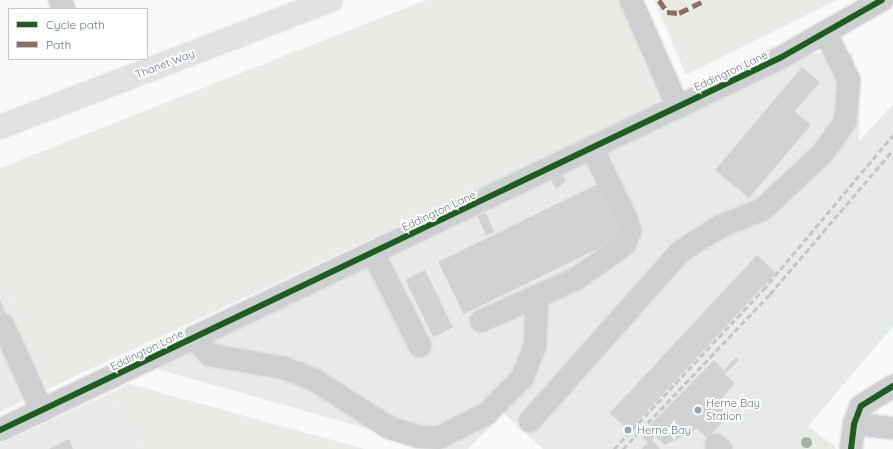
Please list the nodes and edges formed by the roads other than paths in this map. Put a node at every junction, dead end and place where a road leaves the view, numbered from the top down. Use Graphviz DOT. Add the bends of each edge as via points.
graph roads {
  1 [pos="331,0"];
  2 [pos="632,0"];
  3 [pos="882,0"];
  4 [pos="827,35"];
  5 [pos="678,107"];
  6 [pos="0,127"];
  7 [pos="592,148"];
  8 [pos="373,253"];
  9 [pos="536,296"];
  10 [pos="481,321"];
  11 [pos="3,325"];
  12 [pos="194,338"];
  13 [pos="420,346"];
  14 [pos="893,386"];
  15 [pos="42,411"];
  16 [pos="530,421"];
  17 [pos="854,424"];
  18 [pos="893,428"];
  19 [pos="0,430"];
  20 [pos="851,449"];
  1 -- 6 [label="main road, Thanet Way"];
  2 -- 5 [label="street"];
  3 -- 4 [label="street, Eddington Lane"];
  4 -- 5 [label="street, Eddington Lane"];
  4 -- 16 [label="street" via="848,80 845,121 823,153 762,210 721,226 681,251"];
  5 -- 7 [label="street, Eddington Lane"];
  7 -- 8 [label="street, Eddington Lane"];
  7 -- 9 [label="street" via="630,231 625,244 599,266"];
  8 -- 12 [label="street, Eddington Lane"];
  8 -- 13 [label="street"];
  9 -- 10 [label="street"];
  9 -- 12 [label="street" via="535,346 522,378 486,414 438,438 420,437 390,428 313,379 284,368 210,355"];
  11 -- 15 [label="street"];
  12 -- 15 [label="street, Eddington Lane"];
  14 -- 17 [label="street" via="861,406"];
  15 -- 19 [label="street, Eddington Lane"];
  17 -- 18 [label="street"];
  17 -- 20 [label="street"];
}
